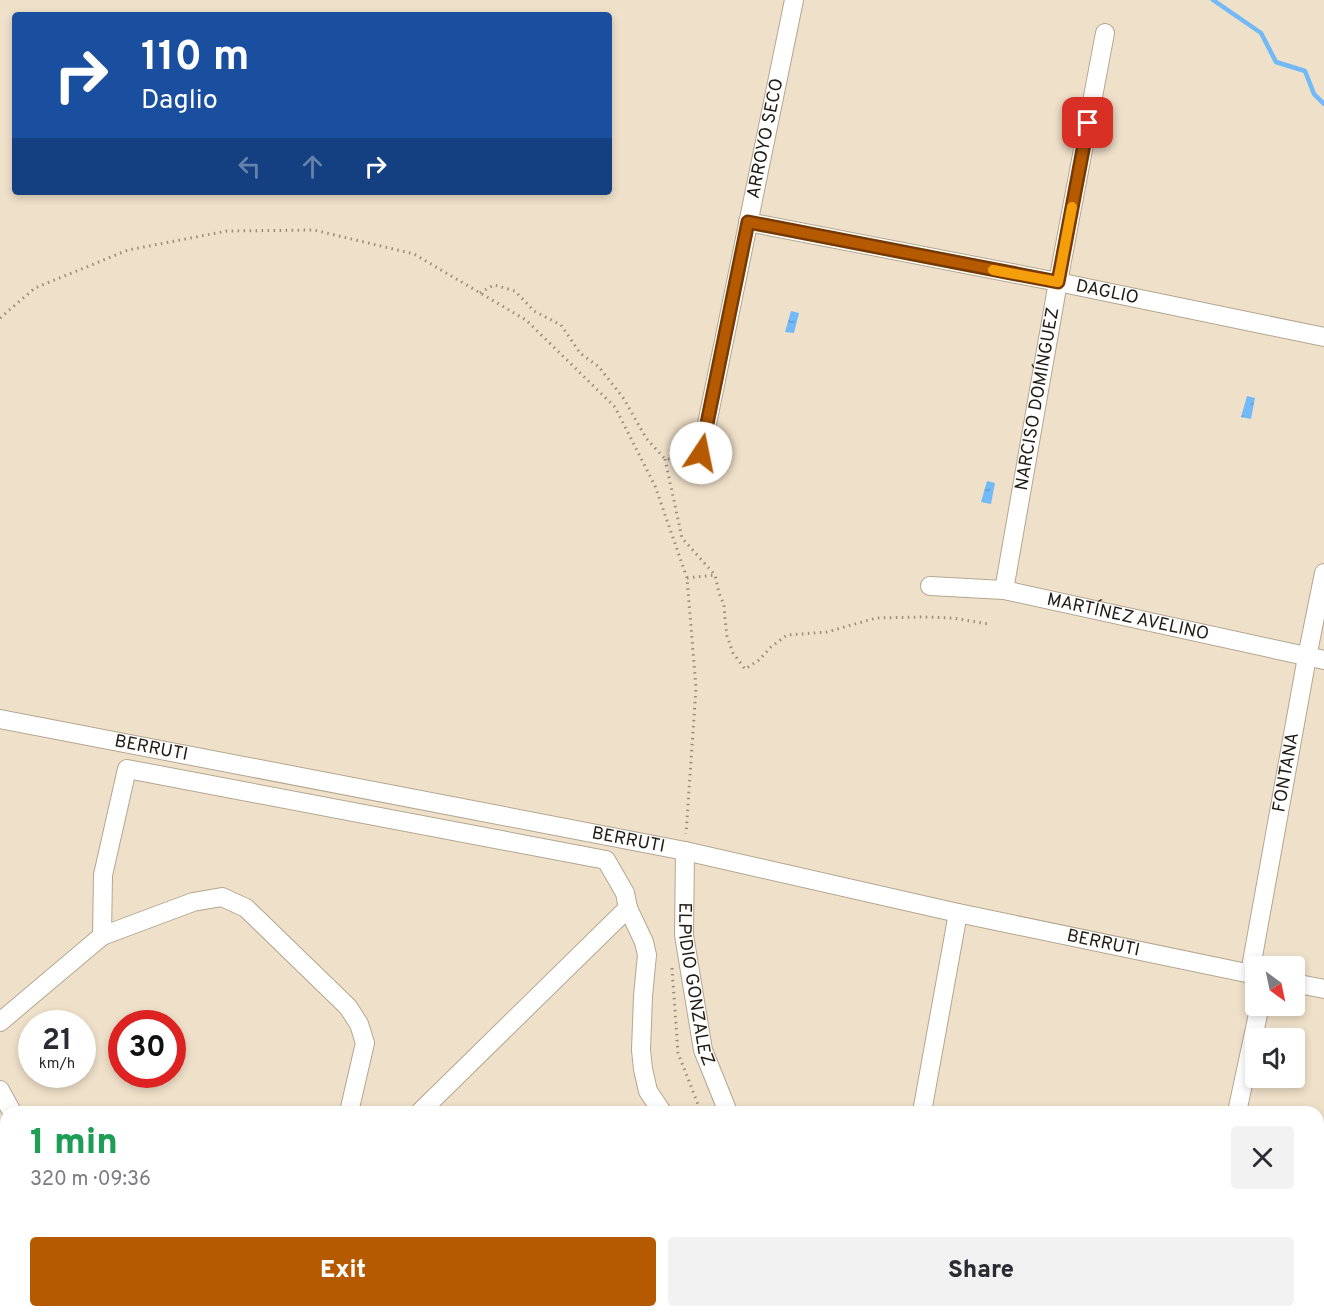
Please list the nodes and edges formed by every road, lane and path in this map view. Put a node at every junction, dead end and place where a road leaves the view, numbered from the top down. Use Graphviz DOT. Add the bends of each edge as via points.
graph roads {
  1 [pos="794,0"];
  2 [pos="1105,33"];
  3 [pos="748,222"];
  4 [pos="1058,282"];
  5 [pos="480,293"];
  6 [pos="0,318"];
  7 [pos="1324,337"];
  8 [pos="701,453"];
  9 [pos="665,459"];
  10 [pos="1324,573"];
  11 [pos="715,575"];
  12 [pos="687,578"];
  13 [pos="930,586"];
  14 [pos="1004,590"];
  15 [pos="988,624"];
  16 [pos="1315,659"];
  17 [pos="0,719"];
  18 [pos="685,851"];
  19 [pos="628,908"];
  20 [pos="958,914"];
  21 [pos="102,936"];
  22 [pos="1256,956"];
  23 [pos="1245,973"];
  24 [pos="1305,985"];
  25 [pos="1324,989"];
  26 [pos="1258,1016"];
  27 [pos="0,1022"];
  28 [pos="0,1090"];
  29 [pos="9,1106"];
  30 [pos="351,1106"];
  31 [pos="426,1106"];
  32 [pos="658,1106"];
  33 [pos="726,1106"];
  34 [pos="923,1106"];
  35 [pos="1238,1106"];
  1 -- 3 [label="street, ARROYO SECO"];
  2 -- 4 [label="street, NARCISO DOMÍNGUEZ"];
  3 -- 4 [label="street, DAGLIO"];
  3 -- 8 [label="street, ARROYO SECO"];
  4 -- 7 [label="street, DAGLIO"];
  4 -- 14 [label="street, NARCISO DOMÍNGUEZ"];
  5 -- 6 [label="path" via="414,254 314,230 227,231 128,250 35,288"];
  5 -- 9 [label="path" via="494,285 516,291 534,311 561,325 580,353 599,367 624,399 646,438"];
  5 -- 12 [label="path" via="526,320 615,407 655,486"];
  8 -- 9 [label="path" via="686,460"];
  9 -- 11 [label="path" via="682,537"];
  10 -- 16 [label="street, FONTANA"];
  11 -- 12 [label="path"];
  11 -- 15 [label="path" via="733,653 745,669 787,636 827,632 876,618 953,618"];
  12 -- 18 [label="path" via="696,688"];
  13 -- 14 [label="street, MARTÍNEZ AVELINO"];
  14 -- 16 [label="street, MARTÍNEZ AVELINO"];
  16 -- 22 [label="street, FONTANA"];
  17 -- 18 [label="street, BERRUTI"];
  18 -- 20 [label="street, BERRUTI"];
  18 -- 33 [label="street, ELPIDIO GONZALEZ" via="684,935 703,1050"];
  19 -- 21 [label="street" via="625,893 606,860 128,770 103,875"];
  19 -- 31 [label="street"];
  19 -- 32 [label="street" via="647,955 641,1050 648,1091"];
  20 -- 23 [label="street, BERRUTI"];
  20 -- 34 [label="street"];
  21 -- 27 [label="street"];
  21 -- 30 [label="street" via="193,902 222,897 246,908 348,1007 359,1024 365,1043"];
  24 -- 25 [label="street"];
  26 -- 35 [label="street"];
  28 -- 29 [label="street"];
}
